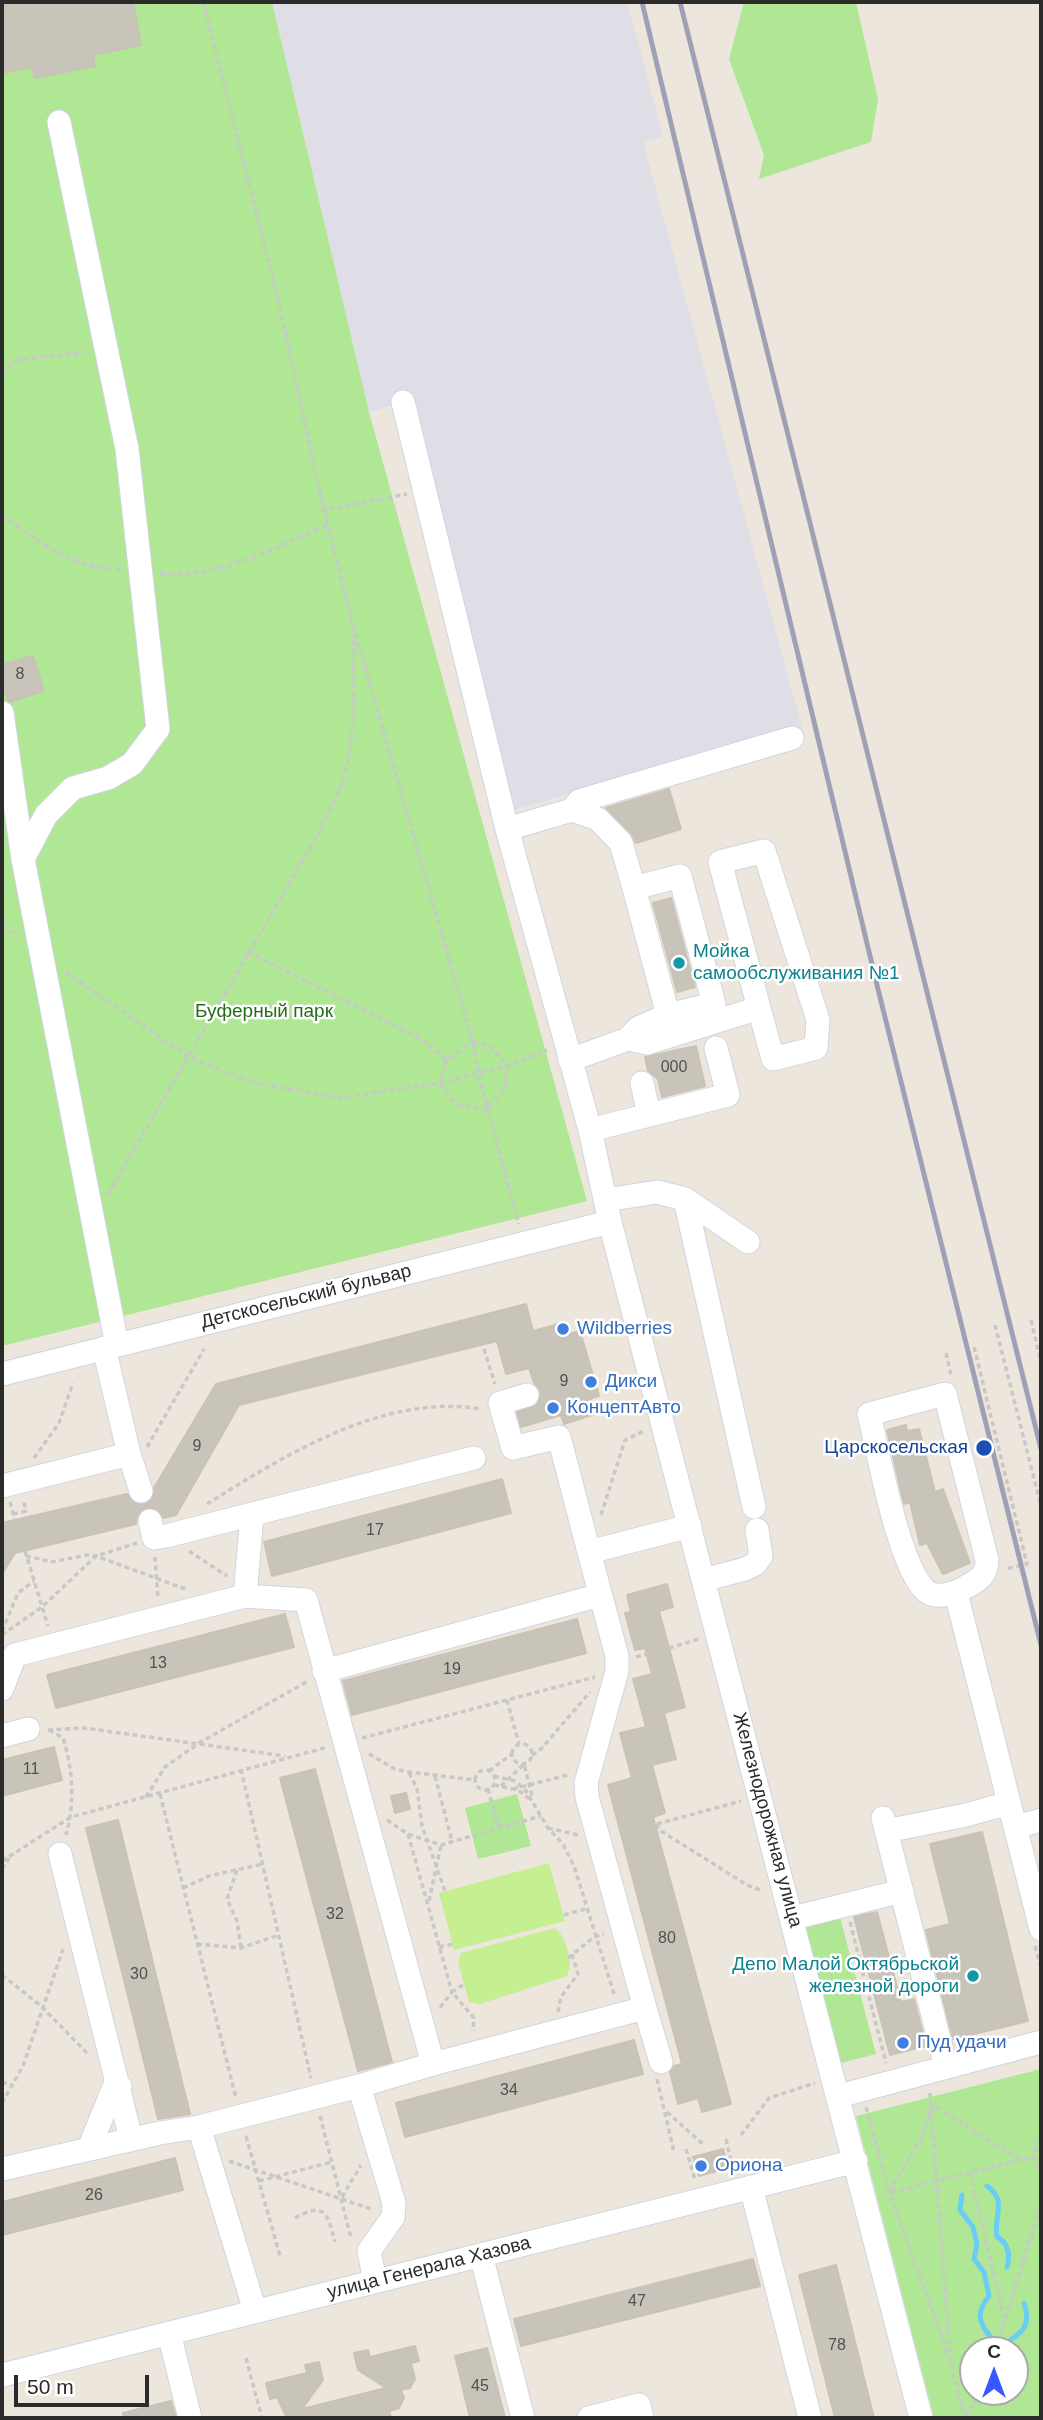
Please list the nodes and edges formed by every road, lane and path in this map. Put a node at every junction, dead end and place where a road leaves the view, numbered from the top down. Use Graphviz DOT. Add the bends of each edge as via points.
graph roads {
  1 [pos="203,2"];
  2 [pos="59,122"];
  3 [pos="104,349"];
  4 [pos="2,372"];
  5 [pos="403,402"];
  6 [pos="425,491"];
  7 [pos="324,510"];
  8 [pos="2,514"];
  9 [pos="328,525"];
  10 [pos="140,571"];
  11 [pos="354,629"];
  12 [pos="2,713"];
  13 [pos="792,738"];
  14 [pos="572,810"];
  15 [pos="507,829"];
  16 [pos="23,859"];
  17 [pos="634,888"];
  18 [pos="2,925"];
  19 [pos="248,952"];
  20 [pos="40,954"];
  21 [pos="759,1008"];
  22 [pos="668,1015"];
  23 [pos="628,1040"];
  24 [pos="472,1042"];
  25 [pos="716,1048"];
  26 [pos="568,1051"];
  27 [pos="190,1056"];
  28 [pos="447,1060"];
  29 [pos="507,1066"];
  30 [pos="478,1074"];
  31 [pos="440,1083"];
  32 [pos="642,1083"];
  33 [pos="487,1109"];
  34 [pos="649,1115"];
  35 [pos="590,1130"];
  36 [pos="685,1199"];
  37 [pos="608,1211"];
  38 [pos="91,1223"];
  39 [pos="524,1242"];
  40 [pos="748,1242"];
  41 [pos="1031,1320"];
  42 [pos="995,1325"];
  43 [pos="110,1347"];
  44 [pos="974,1347"];
  45 [pos="204,1349"];
  46 [pos="484,1349"];
  47 [pos="1041,1362"];
  48 [pos="2,1374"];
  49 [pos="73,1383"];
  50 [pos="527,1395"];
  51 [pos="502,1408"];
  52 [pos="644,1431"];
  53 [pos="474,1458"];
  54 [pos="131,1460"];
  55 [pos="10,1484"];
  56 [pos="141,1491"];
  57 [pos="1041,1506"];
  58 [pos="196,1511"];
  59 [pos="252,1515"];
  60 [pos="690,1526"];
  61 [pos="156,1532"];
  62 [pos="589,1552"];
  63 [pos="96,1556"];
  64 [pos="1000,1571"];
  65 [pos="157,1579"];
  66 [pos="704,1580"];
  67 [pos="34,1581"];
  68 [pos="245,1592"];
  69 [pos="956,1593"];
  70 [pos="600,1595"];
  71 [pos="221,1602"];
  72 [pos="42,1606"];
  73 [pos="160,1618"];
  74 [pos="2,1633"];
  75 [pos="699,1640"];
  76 [pos="54,1645"];
  77 [pos="669,1648"];
  78 [pos="324,1671"];
  79 [pos="2,1689"];
  80 [pos="507,1700"];
  81 [pos="38,1730"];
  82 [pos="2,1736"];
  83 [pos="199,1742"];
  84 [pos="345,1742"];
  85 [pos="519,1744"];
  86 [pos="512,1754"];
  87 [pos="532,1755"];
  88 [pos="289,1757"];
  89 [pos="524,1763"];
  90 [pos="241,1769"];
  91 [pos="590,1770"];
  92 [pos="489,1771"];
  93 [pos="409,1772"];
  94 [pos="435,1776"];
  95 [pos="494,1776"];
  96 [pos="509,1779"];
  97 [pos="475,1780"];
  98 [pos="531,1784"];
  99 [pos="493,1785"];
  100 [pos="501,1786"];
  101 [pos="522,1787"];
  102 [pos="488,1789"];
  103 [pos="513,1789"];
  104 [pos="160,1794"];
  105 [pos="144,1798"];
  106 [pos="533,1801"];
  107 [pos="744,1801"];
  108 [pos="1009,1803"];
  109 [pos="384,1816"];
  110 [pos="541,1816"];
  111 [pos="71,1817"];
  112 [pos="1041,1820"];
  113 [pos="498,1826"];
  114 [pos="1015,1827"];
  115 [pos="548,1828"];
  116 [pos="408,1834"];
  117 [pos="598,1839"];
  118 [pos="452,1841"];
  119 [pos="427,1842"];
  120 [pos="441,1845"];
  121 [pos="61,1854"];
  122 [pos="10,1857"];
  123 [pos="2,1861"];
  124 [pos="263,1864"];
  125 [pos="435,1864"];
  126 [pos="2,1869"];
  127 [pos="237,1870"];
  128 [pos="183,1888"];
  129 [pos="445,1891"];
  130 [pos="902,1891"];
  131 [pos="768,1892"];
  132 [pos="428,1905"];
  133 [pos="586,1909"];
  134 [pos="847,1911"];
  135 [pos="76,1914"];
  136 [pos="564,1915"];
  137 [pos="793,1918"];
  138 [pos="623,1928"];
  139 [pos="1041,1929"];
  140 [pos="279,1935"];
  141 [pos="594,1937"];
  142 [pos="197,1944"];
  143 [pos="453,1944"];
  144 [pos="439,1947"];
  145 [pos="241,1948"];
  146 [pos="2,1975"];
  147 [pos="463,1985"];
  148 [pos="452,1992"];
  149 [pos="41,2007"];
  150 [pos="645,2008"];
  151 [pos="622,2014"];
  152 [pos="422,2024"];
  153 [pos="472,2031"];
  154 [pos="560,2031"];
  155 [pos="1041,2042"];
  156 [pos="90,2056"];
  157 [pos="661,2062"];
  158 [pos="886,2063"];
  159 [pos="433,2064"];
  160 [pos="935,2070"];
  161 [pos="2,2082"];
  162 [pos="819,2082"];
  163 [pos="12,2085"];
  164 [pos="120,2086"];
  165 [pos="359,2086"];
  166 [pos="315,2096"];
  167 [pos="839,2096"];
  168 [pos="2,2103"];
  169 [pos="865,2105"];
  170 [pos="933,2105"];
  171 [pos="665,2111"];
  172 [pos="241,2116"];
  173 [pos="199,2127"];
  174 [pos="741,2135"];
  175 [pos="131,2139"];
  176 [pos="726,2139"];
  177 [pos="375,2140"];
  178 [pos="1041,2140"];
  179 [pos="704,2145"];
  180 [pos="94,2147"];
  181 [pos="686,2149"];
  182 [pos="207,2154"];
  183 [pos="1041,2155"];
  184 [pos="1034,2157"];
  185 [pos="1021,2160"];
  186 [pos="856,2161"];
  187 [pos="332,2162"];
  188 [pos="2,2169"];
  189 [pos="256,2170"];
  190 [pos="1041,2172"];
  191 [pos="721,2173"];
  192 [pos="970,2173"];
  193 [pos="275,2177"];
  194 [pos="708,2177"];
  195 [pos="938,2180"];
  196 [pos="259,2181"];
  197 [pos="751,2187"];
  198 [pos="889,2192"];
  199 [pos="341,2199"];
  200 [pos="1041,2204"];
  201 [pos="393,2217"];
  202 [pos="295,2218"];
  203 [pos="351,2238"];
  204 [pos="335,2242"];
  205 [pos="481,2255"];
  206 [pos="280,2256"];
  207 [pos="375,2281"];
  208 [pos="255,2311"];
  209 [pos="1004,2320"];
  210 [pos="169,2333"];
  211 [pos="999,2336"];
  212 [pos="246,2358"];
  213 [pos="950,2359"];
  214 [pos="2,2375"];
  215 [pos="190,2418"];
  216 [pos="262,2418"];
  217 [pos="523,2418"];
  218 [pos="589,2418"];
  219 [pos="642,2418"];
  220 [pos="810,2418"];
  221 [pos="921,2418"];
  222 [pos="965,2418"];
  1 -- 7 [label="path" via="275,286"];
  2 -- 3 [label="street"];
  3 -- 4 [label="path" via="18,360"];
  3 -- 10 [label="street" via="127,449"];
  5 -- 6 [label="street, Железнодорожная улица"];
  6 -- 7 [label="path"];
  6 -- 15 [label="street, Железнодорожная улица"];
  7 -- 9 [label="path"];
  8 -- 10 [label="path" via="34,540 77,562"];
  9 -- 10 [label="path" via="229,566 197,574"];
  9 -- 11 [label="path"];
  10 -- 16 [label="street" via="158,729 132,764 108,778 73,788 46,815"];
  11 -- 19 [label="path" via="352,713 341,787"];
  11 -- 24 [label="path"];
  12 -- 16 [label="street"];
  13 -- 14 [label="street" via="579,801"];
  14 -- 15 [label="street"];
  14 -- 17 [label="street" via="598,819 621,843"];
  15 -- 26 [label="street, Железнодорожная улица"];
  16 -- 20 [label="street"];
  17 -- 22 [label="street"];
  17 -- 22 [label="street" via="680,876 713,1003"];
  18 -- 20 [label="path"];
  19 -- 27 [label="path"];
  19 -- 28 [label="path" via="421,1039"];
  20 -- 27 [label="path"];
  20 -- 38 [label="street"];
  21 -- 21 [label="street" via="720,862 764,851 818,1020 816,1048 773,1059"];
  21 -- 23 [label="street" via="647,1043"];
  22 -- 23 [label="street" via="638,1028"];
  23 -- 26 [label="street"];
  24 -- 28 [label="path"];
  24 -- 29 [label="path" via="491,1047"];
  24 -- 30 [label="path"];
  25 -- 34 [label="street" via="728,1095"];
  26 -- 29 [label="path"];
  26 -- 35 [label="street, Железнодорожная улица"];
  27 -- 31 [label="path" via="250,1082 338,1098"];
  27 -- 38 [label="path"];
  28 -- 31 [label="path"];
  29 -- 30 [label="path"];
  29 -- 33 [label="path" via="505,1087"];
  30 -- 31 [label="path"];
  30 -- 33 [label="path"];
  31 -- 33 [label="path" via="456,1105"];
  32 -- 34 [label="street"];
  33 -- 39 [label="path"];
  34 -- 35 [label="street"];
  35 -- 37 [label="street, Железнодорожная улица"];
  36 -- 37 [label="street, Детскосельский бульвар" via="657,1192"];
  36 -- 40 [label="street"];
  36 -- 66 [label="street" via="761,1556 755,1564"];
  37 -- 39 [label="street, Детскосельский бульвар"];
  37 -- 60 [label="street, Железнодорожная улица"];
  38 -- 43 [label="street"];
  39 -- 43 [label="street, Детскосельский бульвар"];
  41 -- 47 [label="path"];
  42 -- 57 [label="path"];
  43 -- 48 [label="street, Детскосельский бульвар"];
  43 -- 54 [label="street"];
  44 -- 64 [label="path" via="1027,1564"];
  45 -- 54 [label="path"];
  46 -- 51 [label="path"];
  49 -- 55 [label="path" via="59,1423"];
  50 -- 51 [label="street"];
  51 -- 58 [label="path" via="452,1404 400,1411 328,1437"];
  51 -- 62 [label="street" via="513,1448 559,1437"];
  52 -- 62 [label="path" via="625,1440"];
  53 -- 59 [label="street"];
  54 -- 55 [label="street"];
  54 -- 56 [label="street"];
  59 -- 61 [label="street"];
  59 -- 68 [label="street"];
  60 -- 62 [label="street"];
  60 -- 66 [label="street, Железнодорожная улица"];
  61 -- 63 [label="path"];
  61 -- 65 [label="path"];
  61 -- 68 [label="path"];
  62 -- 70 [label="street"];
  63 -- 65 [label="path"];
  63 -- 67 [label="path" via="52,1562 26,1553"];
  63 -- 72 [label="path"];
  65 -- 71 [label="path"];
  65 -- 73 [label="path"];
  66 -- 137 [label="street, Железнодорожная улица"];
  67 -- 72 [label="path"];
  67 -- 74 [label="path" via="18,1593"];
  68 -- 71 [label="street"];
  68 -- 78 [label="street" via="306,1600"];
  69 -- 69 [label="street" via="927,1593 898,1537 869,1414 945,1394 987,1560 987,1570 979,1580"];
  69 -- 108 [label="street"];
  70 -- 78 [label="street"];
  70 -- 91 [label="street" via="617,1671"];
  71 -- 73 [label="street"];
  72 -- 74 [label="path"];
  72 -- 76 [label="path"];
  73 -- 76 [label="street"];
  75 -- 77 [label="path"];
  76 -- 79 [label="street" via="15,1655"];
  78 -- 83 [label="path"];
  78 -- 84 [label="street"];
  80 -- 84 [label="path"];
  80 -- 85 [label="path"];
  80 -- 87 [label="path" via="605,1674"];
  81 -- 82 [label="street"];
  81 -- 83 [label="path" via="84,1728"];
  81 -- 111 [label="path" via="63,1738 70,1760"];
  83 -- 88 [label="path"];
  83 -- 105 [label="path" via="165,1767"];
  84 -- 88 [label="path"];
  84 -- 93 [label="path"];
  84 -- 152 [label="street"];
  85 -- 86 [label="path"];
  85 -- 87 [label="path" via="529,1746"];
  86 -- 89 [label="path" via="517,1763"];
  86 -- 92 [label="path"];
  87 -- 89 [label="path"];
  88 -- 90 [label="path"];
  89 -- 96 [label="path"];
  89 -- 98 [label="path"];
  90 -- 104 [label="path"];
  90 -- 124 [label="path"];
  91 -- 98 [label="path"];
  91 -- 117 [label="street" via="587,1797"];
  92 -- 95 [label="path"];
  92 -- 97 [label="path" via="480,1771"];
  93 -- 94 [label="path"];
  93 -- 119 [label="path" via="418,1788"];
  94 -- 97 [label="path"];
  94 -- 118 [label="path"];
  95 -- 96 [label="path"];
  95 -- 99 [label="path"];
  96 -- 100 [label="path"];
  96 -- 101 [label="path"];
  97 -- 102 [label="path" via="478,1787"];
  98 -- 101 [label="path"];
  98 -- 106 [label="path"];
  99 -- 100 [label="path"];
  99 -- 102 [label="path"];
  100 -- 103 [label="path"];
  101 -- 103 [label="path"];
  101 -- 106 [label="path"];
  102 -- 113 [label="path"];
  103 -- 106 [label="path"];
  104 -- 105 [label="path"];
  104 -- 128 [label="path"];
  105 -- 111 [label="path"];
  106 -- 110 [label="path"];
  107 -- 131 [label="path" via="656,1824 747,1885"];
  108 -- 114 [label="street"];
  108 -- 130 [label="street" via="966,1815 884,1824"];
  109 -- 116 [label="path"];
  110 -- 113 [label="path"];
  110 -- 115 [label="path"];
  111 -- 121 [label="path"];
  111 -- 122 [label="path"];
  112 -- 114 [label="street"];
  113 -- 118 [label="path"];
  114 -- 139 [label="street"];
  115 -- 117 [label="path"];
  115 -- 133 [label="path" via="574,1866"];
  116 -- 119 [label="path"];
  116 -- 132 [label="path"];
  117 -- 138 [label="street"];
  118 -- 120 [label="path"];
  119 -- 120 [label="path"];
  119 -- 125 [label="path"];
  120 -- 125 [label="path"];
  121 -- 135 [label="street"];
  122 -- 123 [label="path"];
  122 -- 126 [label="path"];
  124 -- 127 [label="path"];
  124 -- 140 [label="path"];
  125 -- 129 [label="path"];
  125 -- 132 [label="path"];
  127 -- 128 [label="path"];
  127 -- 145 [label="path" via="226,1899 237,1921"];
  128 -- 142 [label="path"];
  130 -- 137 [label="street"];
  130 -- 160 [label="street"];
  132 -- 144 [label="path"];
  133 -- 136 [label="path"];
  133 -- 141 [label="path"];
  134 -- 158 [label="path"];
  135 -- 149 [label="path"];
  135 -- 164 [label="street"];
  137 -- 167 [label="street, Железнодорожная улица"];
  138 -- 141 [label="path"];
  138 -- 150 [label="street"];
  140 -- 145 [label="path"];
  140 -- 166 [label="path"];
  141 -- 151 [label="path"];
  141 -- 154 [label="path" via="570,1956 578,1974 561,1997"];
  142 -- 145 [label="path"];
  142 -- 172 [label="path"];
  143 -- 144 [label="path"];
  144 -- 148 [label="path"];
  146 -- 149 [label="path"];
  147 -- 148 [label="path"];
  148 -- 152 [label="path"];
  148 -- 153 [label="path" via="474,2018"];
  149 -- 156 [label="path"];
  149 -- 163 [label="path" via="23,2066"];
  150 -- 151 [label="street"];
  150 -- 157 [label="street"];
  151 -- 154 [label="street"];
  152 -- 159 [label="street"];
  154 -- 159 [label="street"];
  155 -- 160 [label="street"];
  159 -- 165 [label="street"];
  160 -- 167 [label="street"];
  160 -- 170 [label="path"];
  161 -- 163 [label="path"];
  162 -- 174 [label="path" via="769,2098"];
  163 -- 168 [label="path"];
  164 -- 175 [label="street"];
  164 -- 180 [label="street" via="114,2087 92,2141"];
  165 -- 166 [label="street"];
  165 -- 177 [label="street"];
  166 -- 172 [label="street"];
  166 -- 187 [label="path"];
  167 -- 186 [label="street, Железнодорожная улица"];
  169 -- 198 [label="path"];
  170 -- 185 [label="path"];
  170 -- 195 [label="path"];
  170 -- 198 [label="path" via="922,2138"];
  171 -- 179 [label="path"];
  172 -- 173 [label="street"];
  172 -- 189 [label="path"];
  173 -- 175 [label="street"];
  173 -- 182 [label="street"];
  175 -- 180 [label="street"];
  176 -- 191 [label="path" via="734,2169"];
  177 -- 199 [label="path"];
  177 -- 201 [label="street" via="394,2203"];
  178 -- 184 [label="path"];
  180 -- 188 [label="street"];
  181 -- 194 [label="path" via="694,2180"];
  182 -- 189 [label="path"];
  182 -- 208 [label="street"];
  183 -- 184 [label="path"];
  184 -- 185 [label="path"];
  184 -- 190 [label="path"];
  185 -- 192 [label="path"];
  186 -- 197 [label="street, улица Генерала Хазова"];
  186 -- 221 [label="street, Железнодорожная улица"];
  187 -- 193 [label="path"];
  187 -- 199 [label="path"];
  189 -- 193 [label="path"];
  189 -- 196 [label="path"];
  192 -- 195 [label="path"];
  192 -- 209 [label="path"];
  193 -- 196 [label="path"];
  193 -- 199 [label="path"];
  195 -- 198 [label="path"];
  195 -- 213 [label="path"];
  196 -- 206 [label="path"];
  197 -- 205 [label="street, улица Генерала Хазова"];
  197 -- 220 [label="street"];
  198 -- 213 [label="path"];
  199 -- 201 [label="path"];
  199 -- 203 [label="path"];
  200 -- 209 [label="path"];
  201 -- 207 [label="street" via="369,2251"];
  202 -- 204 [label="path" via="310,2211 328,2214"];
  205 -- 207 [label="street, улица Генерала Хазова"];
  205 -- 217 [label="street"];
  207 -- 208 [label="street, улица Генерала Хазова"];
  208 -- 210 [label="street, улица Генерала Хазова"];
  209 -- 211 [label="path"];
  210 -- 214 [label="street, улица Генерала Хазова"];
  210 -- 215 [label="street"];
  212 -- 216 [label="path"];
  213 -- 222 [label="path"];
  218 -- 219 [label="street" via="639,2405"];
}
